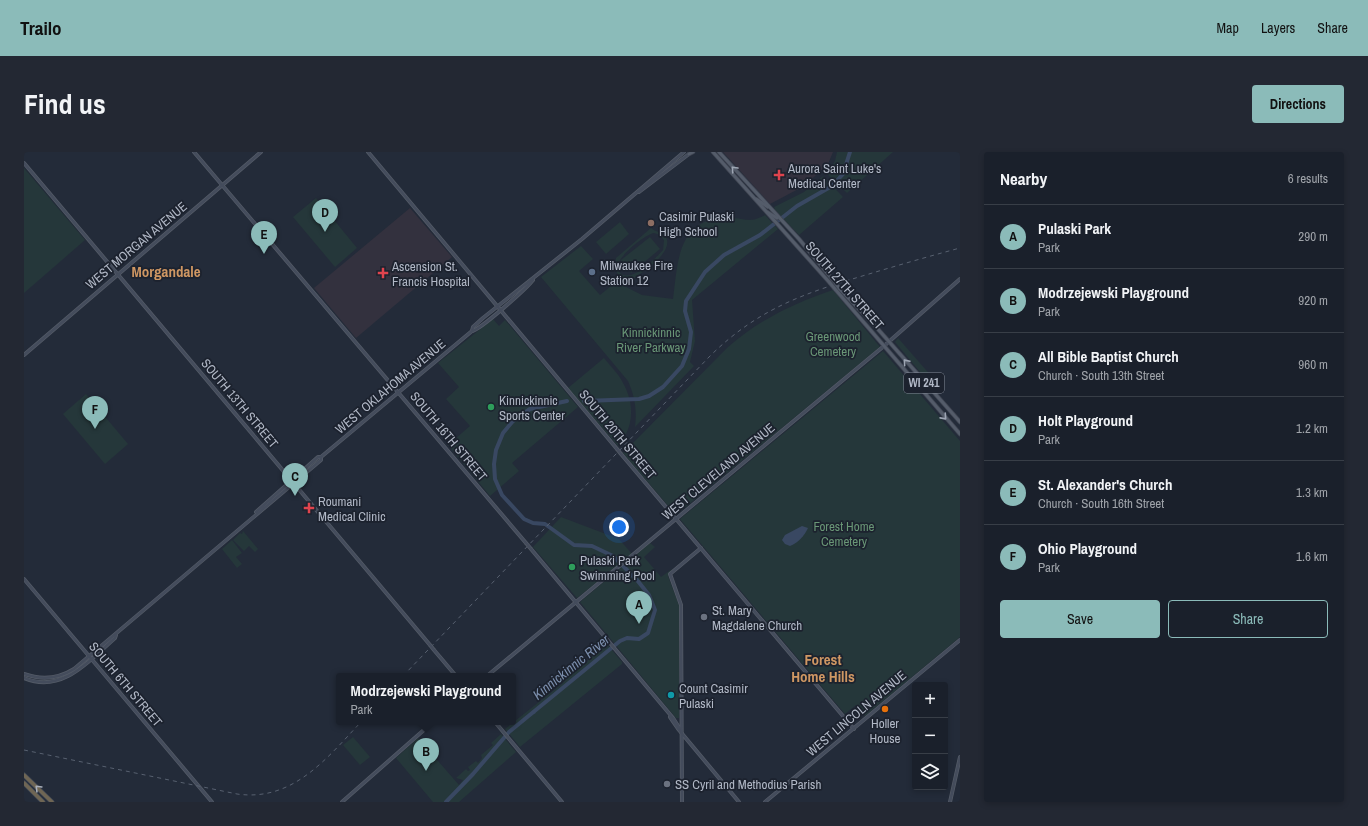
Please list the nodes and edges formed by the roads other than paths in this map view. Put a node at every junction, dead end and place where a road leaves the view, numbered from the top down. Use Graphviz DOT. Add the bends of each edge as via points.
graph roads {
  1 [pos="194,152"];
  2 [pos="261,152"];
  3 [pos="368,152"];
  4 [pos="684,152"];
  5 [pos="708,152"];
  6 [pos="713,152"];
  7 [pos="719,152"];
  8 [pos="691,153"];
  9 [pos="716,156"];
  10 [pos="24,163"];
  11 [pos="222,185"];
  12 [pos="741,185"];
  13 [pos="749,185"];
  14 [pos="637,193"];
  15 [pos="751,196"];
  16 [pos="769,207"];
  17 [pos="773,215"];
  18 [pos="118,274"];
  19 [pos="960,279"];
  20 [pos="533,280"];
  21 [pos="514,293"];
  22 [pos="516,296"];
  23 [pos="497,307"];
  24 [pos="500,310"];
  25 [pos="472,330"];
  26 [pos="890,342"];
  27 [pos="884,346"];
  28 [pos="24,355"];
  29 [pos="398,392"];
  30 [pos="960,422"];
  31 [pos="960,434"];
  32 [pos="292,481"];
  33 [pos="676,519"];
  34 [pos="701,548"];
  35 [pos="24,579"];
  36 [pos="576,602"];
  37 [pos="116,635"];
  38 [pos="960,640"];
  39 [pos="89,656"];
  40 [pos="92,659"];
  41 [pos="453,673"];
  42 [pos="491,673"];
  43 [pos="24,674"];
  44 [pos="24,678"];
  45 [pos="672,717"];
  46 [pos="681,718"];
  47 [pos="430,725"];
  48 [pos="497,725"];
  49 [pos="854,728"];
  50 [pos="681,733"];
  51 [pos="960,757"];
  52 [pos="24,775"];
  53 [pos="24,783"];
  54 [pos="43,802"];
  55 [pos="52,802"];
  56 [pos="212,802"];
  57 [pos="342,802"];
  58 [pos="562,802"];
  59 [pos="682,802"];
  60 [pos="739,802"];
  61 [pos="765,802"];
  62 [pos="950,802"];
  1 -- 11 [label="street, SOUTH 16TH STREET"];
  2 -- 11 [label="street, WEST MORGAN AVENUE"];
  3 -- 23 [label="street, SOUTH 20TH STREET"];
  4 -- 14 [label="street, WEST OKLAHOMA AVENUE"];
  5 -- 9 [label="main road"];
  6 -- 9 [label="main road, SOUTH 27TH STREET / WI 241"];
  13 -- 7 [label="main road, SOUTH 27TH STREET / WI 241, one-way"];
  8 -- 14 [label="street, WEST OKLAHOMA AVENUE"];
  9 -- 12 [label="main road, SOUTH 27TH STREET / WI 241"];
  10 -- 18 [label="street, SOUTH 13TH STREET"];
  11 -- 18 [label="street, WEST MORGAN AVENUE"];
  11 -- 29 [label="street, SOUTH 16TH STREET"];
  12 -- 13 [label="main road"];
  12 -- 15 [label="main road, SOUTH 27TH STREET / WI 241"];
  13 -- 16 [label="main road, SOUTH 27TH STREET / WI 241"];
  14 -- 20 [label="street, WEST OKLAHOMA AVENUE"];
  15 -- 16 [label="main road"];
  15 -- 17 [label="main road, SOUTH 27TH STREET / WI 241" via="765,211"];
  16 -- 17 [label="main road, SOUTH 27TH STREET / WI 241"];
  17 -- 26 [label="main road, SOUTH 27TH STREET / WI 241, bridge" via="785,224 839,288"];
  17 -- 27 [label="main road, SOUTH 27TH STREET / WI 241, bridge" via="782,229"];
  18 -- 28 [label="street, WEST MORGAN AVENUE"];
  18 -- 32 [label="street, SOUTH 13TH STREET"];
  19 -- 26 [label="street, WEST CLEVELAND AVENUE"];
  20 -- 21 [label="street, WEST OKLAHOMA AVENUE"];
  20 -- 22 [label="street, WEST OKLAHOMA AVENUE"];
  21 -- 22 [label="street"];
  21 -- 23 [label="street, WEST OKLAHOMA AVENUE"];
  22 -- 24 [label="street, WEST OKLAHOMA AVENUE"];
  23 -- 24 [label="street, SOUTH 20TH STREET"];
  23 -- 25 [label="street, WEST OKLAHOMA AVENUE"];
  24 -- 25 [label="street, WEST OKLAHOMA AVENUE"];
  24 -- 33 [label="street, SOUTH 20TH STREET, bridge"];
  25 -- 29 [label="street, WEST OKLAHOMA AVENUE"];
  26 -- 27 [label="street, WEST CLEVELAND AVENUE"];
  30 -- 26 [label="main road, SOUTH 27TH STREET / WI 241, one-way"];
  27 -- 31 [label="main road, SOUTH 27TH STREET / WI 241, one-way"];
  27 -- 33 [label="street, WEST CLEVELAND AVENUE"];
  29 -- 32 [label="street, WEST OKLAHOMA AVENUE"];
  29 -- 36 [label="street, SOUTH 16TH STREET, bridge"];
  32 -- 37 [label="street, WEST OKLAHOMA AVENUE"];
  32 -- 41 [label="street, SOUTH 13TH STREET, bridge"];
  33 -- 34 [label="street, SOUTH 20TH STREET"];
  33 -- 36 [label="street, WEST CLEVELAND AVENUE"];
  34 -- 46 [label="street" via="670,574 682,605"];
  34 -- 49 [label="street, SOUTH 20TH STREET"];
  35 -- 39 [label="street, SOUTH 6TH STREET"];
  36 -- 42 [label="street, WEST CLEVELAND AVENUE"];
  36 -- 45 [label="street, SOUTH 16TH STREET"];
  37 -- 39 [label="street, WEST OKLAHOMA AVENUE"];
  37 -- 40 [label="street, WEST OKLAHOMA AVENUE"];
  38 -- 49 [label="street, WEST LINCOLN AVENUE"];
  39 -- 40 [label="street, SOUTH 6TH STREET"];
  39 -- 43 [label="street, WEST OKLAHOMA AVENUE" via="74,669 59,676 44,678"];
  40 -- 44 [label="street, WEST OKLAHOMA AVENUE" via="75,673 60,680 40,682"];
  40 -- 56 [label="street, SOUTH 6TH STREET"];
  45 -- 46 [label="street" via="678,720"];
  45 -- 50 [label="street, SOUTH 16TH STREET"];
  46 -- 50 [label="street"];
  47 -- 57 [label="street"];
  48 -- 58 [label="street"];
  49 -- 61 [label="street, WEST LINCOLN AVENUE"];
  50 -- 59 [label="street"];
  50 -- 60 [label="street, SOUTH 16TH STREET"];
  51 -- 62 [label="street"];
  55 -- 52 [label="highway, one-way"];
  53 -- 54 [label="highway"];
}
